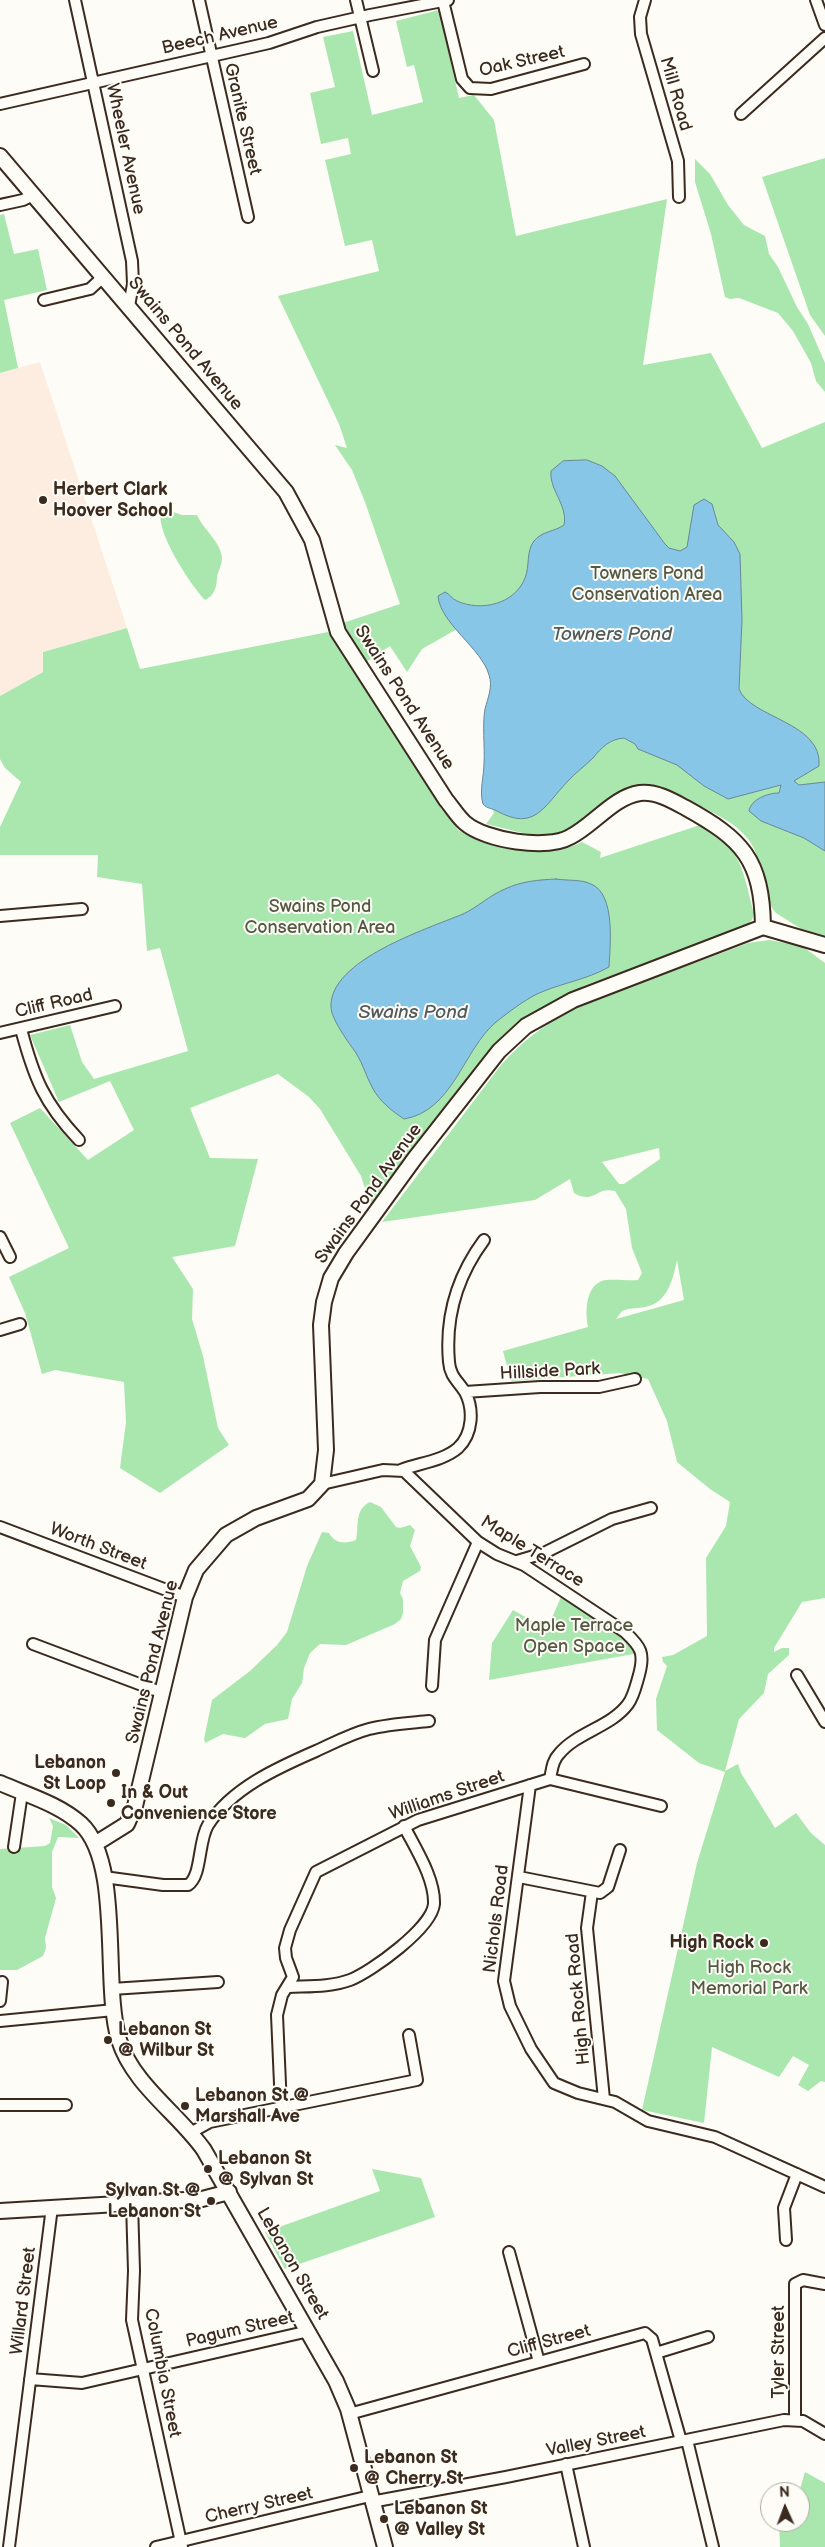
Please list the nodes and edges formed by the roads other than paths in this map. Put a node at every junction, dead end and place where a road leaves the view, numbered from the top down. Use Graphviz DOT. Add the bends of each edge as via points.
graph roads {
  1 [pos="75,0"];
  2 [pos="199,0"];
  3 [pos="356,0"];
  4 [pos="446,0"];
  5 [pos="645,0"];
  6 [pos="816,0"];
  7 [pos="359,17"];
  8 [pos="825,25"];
  9 [pos="825,38"];
  10 [pos="211,56"];
  11 [pos="584,64"];
  12 [pos="372,71"];
  13 [pos="94,82"];
  14 [pos="0,104"];
  15 [pos="741,114"];
  16 [pos="0,156"];
  17 [pos="33,195"];
  18 [pos="679,197"];
  19 [pos="0,206"];
  20 [pos="248,217"];
  21 [pos="103,277"];
  22 [pos="44,300"];
  23 [pos="129,306"];
  24 [pos="82,909"];
  25 [pos="0,916"];
  26 [pos="763,927"];
  27 [pos="825,945"];
  28 [pos="115,1006"];
  29 [pos="21,1029"];
  30 [pos="0,1033"];
  31 [pos="79,1140"];
  32 [pos="0,1237"];
  33 [pos="484,1240"];
  34 [pos="10,1257"];
  35 [pos="20,1324"];
  36 [pos="0,1330"];
  37 [pos="635,1379"];
  38 [pos="465,1392"];
  39 [pos="401,1470"];
  40 [pos="322,1484"];
  41 [pos="651,1508"];
  42 [pos="0,1527"];
  43 [pos="478,1542"];
  44 [pos="517,1562"];
  45 [pos="185,1597"];
  46 [pos="33,1644"];
  47 [pos="797,1675"];
  48 [pos="432,1686"];
  49 [pos="163,1693"];
  50 [pos="429,1721"];
  51 [pos="825,1722"];
  52 [pos="550,1779"];
  53 [pos="0,1783"];
  54 [pos="530,1784"];
  55 [pos="22,1793"];
  56 [pos="662,1806"];
  57 [pos="404,1826"];
  58 [pos="96,1844"];
  59 [pos="14,1847"];
  60 [pos="620,1850"];
  61 [pos="104,1877"];
  62 [pos="519,1877"];
  63 [pos="592,1892"];
  64 [pos="2,1982"];
  65 [pos="218,1982"];
  66 [pos="288,1987"];
  67 [pos="112,1989"];
  68 [pos="0,2001"];
  69 [pos="114,2010"];
  70 [pos="0,2021"];
  71 [pos="409,2035"];
  72 [pos="604,2099"];
  73 [pos="0,2105"];
  74 [pos="66,2105"];
  75 [pos="281,2107"];
  76 [pos="192,2132"];
  77 [pos="797,2174"];
  78 [pos="825,2187"];
  79 [pos="229,2192"];
  80 [pos="132,2203"];
  81 [pos="52,2207"];
  82 [pos="0,2211"];
  83 [pos="786,2240"];
  84 [pos="509,2252"];
  85 [pos="825,2284"];
  86 [pos="309,2331"];
  87 [pos="708,2337"];
  88 [pos="656,2353"];
  89 [pos="539,2362"];
  90 [pos="142,2370"];
  91 [pos="30,2379"];
  92 [pos="349,2414"];
  93 [pos="795,2420"];
  94 [pos="825,2434"];
  95 [pos="684,2441"];
  96 [pos="566,2464"];
  97 [pos="370,2499"];
  98 [pos="182,2544"];
  99 [pos="9,2547"];
  100 [pos="156,2547"];
  101 [pos="385,2547"];
  102 [pos="584,2547"];
  103 [pos="713,2547"];
  1 -- 13 [label="street, Wheeler Avenue"];
  2 -- 10 [label="street, Granite Street"];
  3 -- 7 [label="street"];
  4 -- 7 [label="street, Beech Avenue"];
  4 -- 11 [label="street, Oak Street" via="462,79 470,88 491,89"];
  5 -- 18 [label="street, Mill Road" via="640,17 641,34 678,161"];
  6 -- 8 [label="street"];
  7 -- 10 [label="street, Beech Avenue"];
  7 -- 12 [label="street"];
  9 -- 15 [label="street"];
  10 -- 13 [label="street, Beech Avenue"];
  10 -- 20 [label="street, Granite Street"];
  13 -- 14 [label="street, Beech Avenue"];
  13 -- 23 [label="street, Wheeler Avenue" via="132,261 133,284"];
  16 -- 17 [label="street, Swains Pond Avenue"];
  17 -- 19 [label="street"];
  17 -- 21 [label="street, Swains Pond Avenue"];
  21 -- 22 [label="street" via="90,289"];
  21 -- 23 [label="street, Swains Pond Avenue"];
  23 -- 26 [label="street, Swains Pond Avenue" via="289,497 312,540 338,632 446,800 464,822 484,833 510,840 553,843 572,836 627,796 644,793 664,797 716,824 744,850 756,881"];
  24 -- 25 [label="street"];
  26 -- 27 [label="street"];
  26 -- 40 [label="street, Swains Pond Avenue" via="601,987 560,1006 517,1033 493,1058 381,1204 331,1278 321,1325 326,1450"];
  28 -- 29 [label="street, Cliff Road"];
  29 -- 30 [label="street, Cliff Road"];
  29 -- 31 [label="street" via="44,1096"];
  32 -- 34 [label="street"];
  33 -- 38 [label="street" via="462,1275 453,1303 448,1364 452,1376"];
  35 -- 36 [label="street"];
  37 -- 38 [label="street, Hillside Park" via="599,1387 540,1386"];
  38 -- 39 [label="street" via="471,1426 464,1441 440,1458"];
  39 -- 40 [label="street" via="382,1470"];
  39 -- 43 [label="street, Maple Terrace"];
  40 -- 45 [label="street, Swains Pond Avenue" via="308,1498 256,1518 226,1535 196,1570"];
  41 -- 44 [label="street" via="612,1519 544,1553"];
  42 -- 45 [label="street, Worth Street"];
  43 -- 44 [label="street, Maple Terrace"];
  43 -- 48 [label="street" via="435,1640"];
  44 -- 52 [label="street, Maple Terrace" via="625,1632 642,1651 640,1671 628,1705 558,1754"];
  45 -- 49 [label="street, Swains Pond Avenue"];
  46 -- 49 [label="street"];
  47 -- 51 [label="street"];
  49 -- 58 [label="street, Swains Pond Avenue" via="133,1812 122,1828"];
  50 -- 61 [label="street" via="387,1726 344,1737 264,1776 230,1801 209,1824 201,1840 193,1881 188,1884"];
  52 -- 54 [label="street, Williams Street"];
  52 -- 56 [label="street, Williams Street"];
  53 -- 55 [label="street, Lebanon Street"];
  54 -- 57 [label="street, Williams Street"];
  54 -- 62 [label="street, Nichols Road"];
  55 -- 58 [label="street, Lebanon Street" via="71,1816"];
  55 -- 59 [label="street"];
  57 -- 66 [label="street, Williams Street" via="316,1872 286,1944 286,1958 293,1975"];
  57 -- 66 [label="street" via="432,1888 434,1905 427,1920 397,1949 356,1977 326,1985"];
  58 -- 61 [label="street, Lebanon Street"];
  60 -- 63 [label="street" via="608,1887 600,1893"];
  61 -- 67 [label="street, Lebanon Street"];
  62 -- 63 [label="street"];
  62 -- 72 [label="street, Nichols Road" via="504,1981 510,2006 531,2049 554,2083"];
  63 -- 72 [label="street, High Rock Road" via="587,1928"];
  64 -- 68 [label="street"];
  65 -- 67 [label="street"];
  66 -- 75 [label="street, Williams Street" via="282,1995 277,2016"];
  67 -- 69 [label="street, Lebanon Street"];
  69 -- 70 [label="street"];
  69 -- 76 [label="street, Lebanon Street" via="119,2039 131,2066"];
  71 -- 75 [label="street" via="417,2080"];
  72 -- 77 [label="street, Nichols Road" via="616,2102 648,2122 715,2137"];
  73 -- 74 [label="street"];
  75 -- 76 [label="street" via="207,2123"];
  76 -- 79 [label="street, Lebanon Street"];
  77 -- 78 [label="street, Nichols Road"];
  77 -- 83 [label="street" via="784,2208"];
  79 -- 80 [label="street" via="210,2198"];
  79 -- 86 [label="street, Lebanon Street"];
  80 -- 81 [label="street"];
  80 -- 90 [label="street, Columbia Street" via="132,2320"];
  81 -- 82 [label="street"];
  81 -- 91 [label="street, Willard Street"];
  84 -- 89 [label="street"];
  85 -- 93 [label="street, Tyler Street" via="803,2280 795,2284"];
  86 -- 90 [label="street, Pagum Street"];
  86 -- 92 [label="street, Lebanon Street" via="336,2381"];
  87 -- 88 [label="street"];
  88 -- 89 [label="street, Cliff Street" via="651,2336 641,2333"];
  88 -- 95 [label="street, Cliff Street"];
  89 -- 92 [label="street, Cliff Street"];
  90 -- 91 [label="street, Pagum Street" via="77,2384"];
  90 -- 98 [label="street, Columbia Street"];
  91 -- 99 [label="street, Willard Street"];
  92 -- 97 [label="street, Lebanon Street"];
  93 -- 94 [label="street"];
  93 -- 95 [label="street, Valley Street"];
  95 -- 96 [label="street, Valley Street"];
  95 -- 103 [label="street, Cliff Street"];
  96 -- 97 [label="street, Valley Street"];
  96 -- 102 [label="street"];
  97 -- 98 [label="street, Cherry Street"];
  97 -- 101 [label="street, Lebanon Street"];
  98 -- 100 [label="street, Cherry Street"];
}
